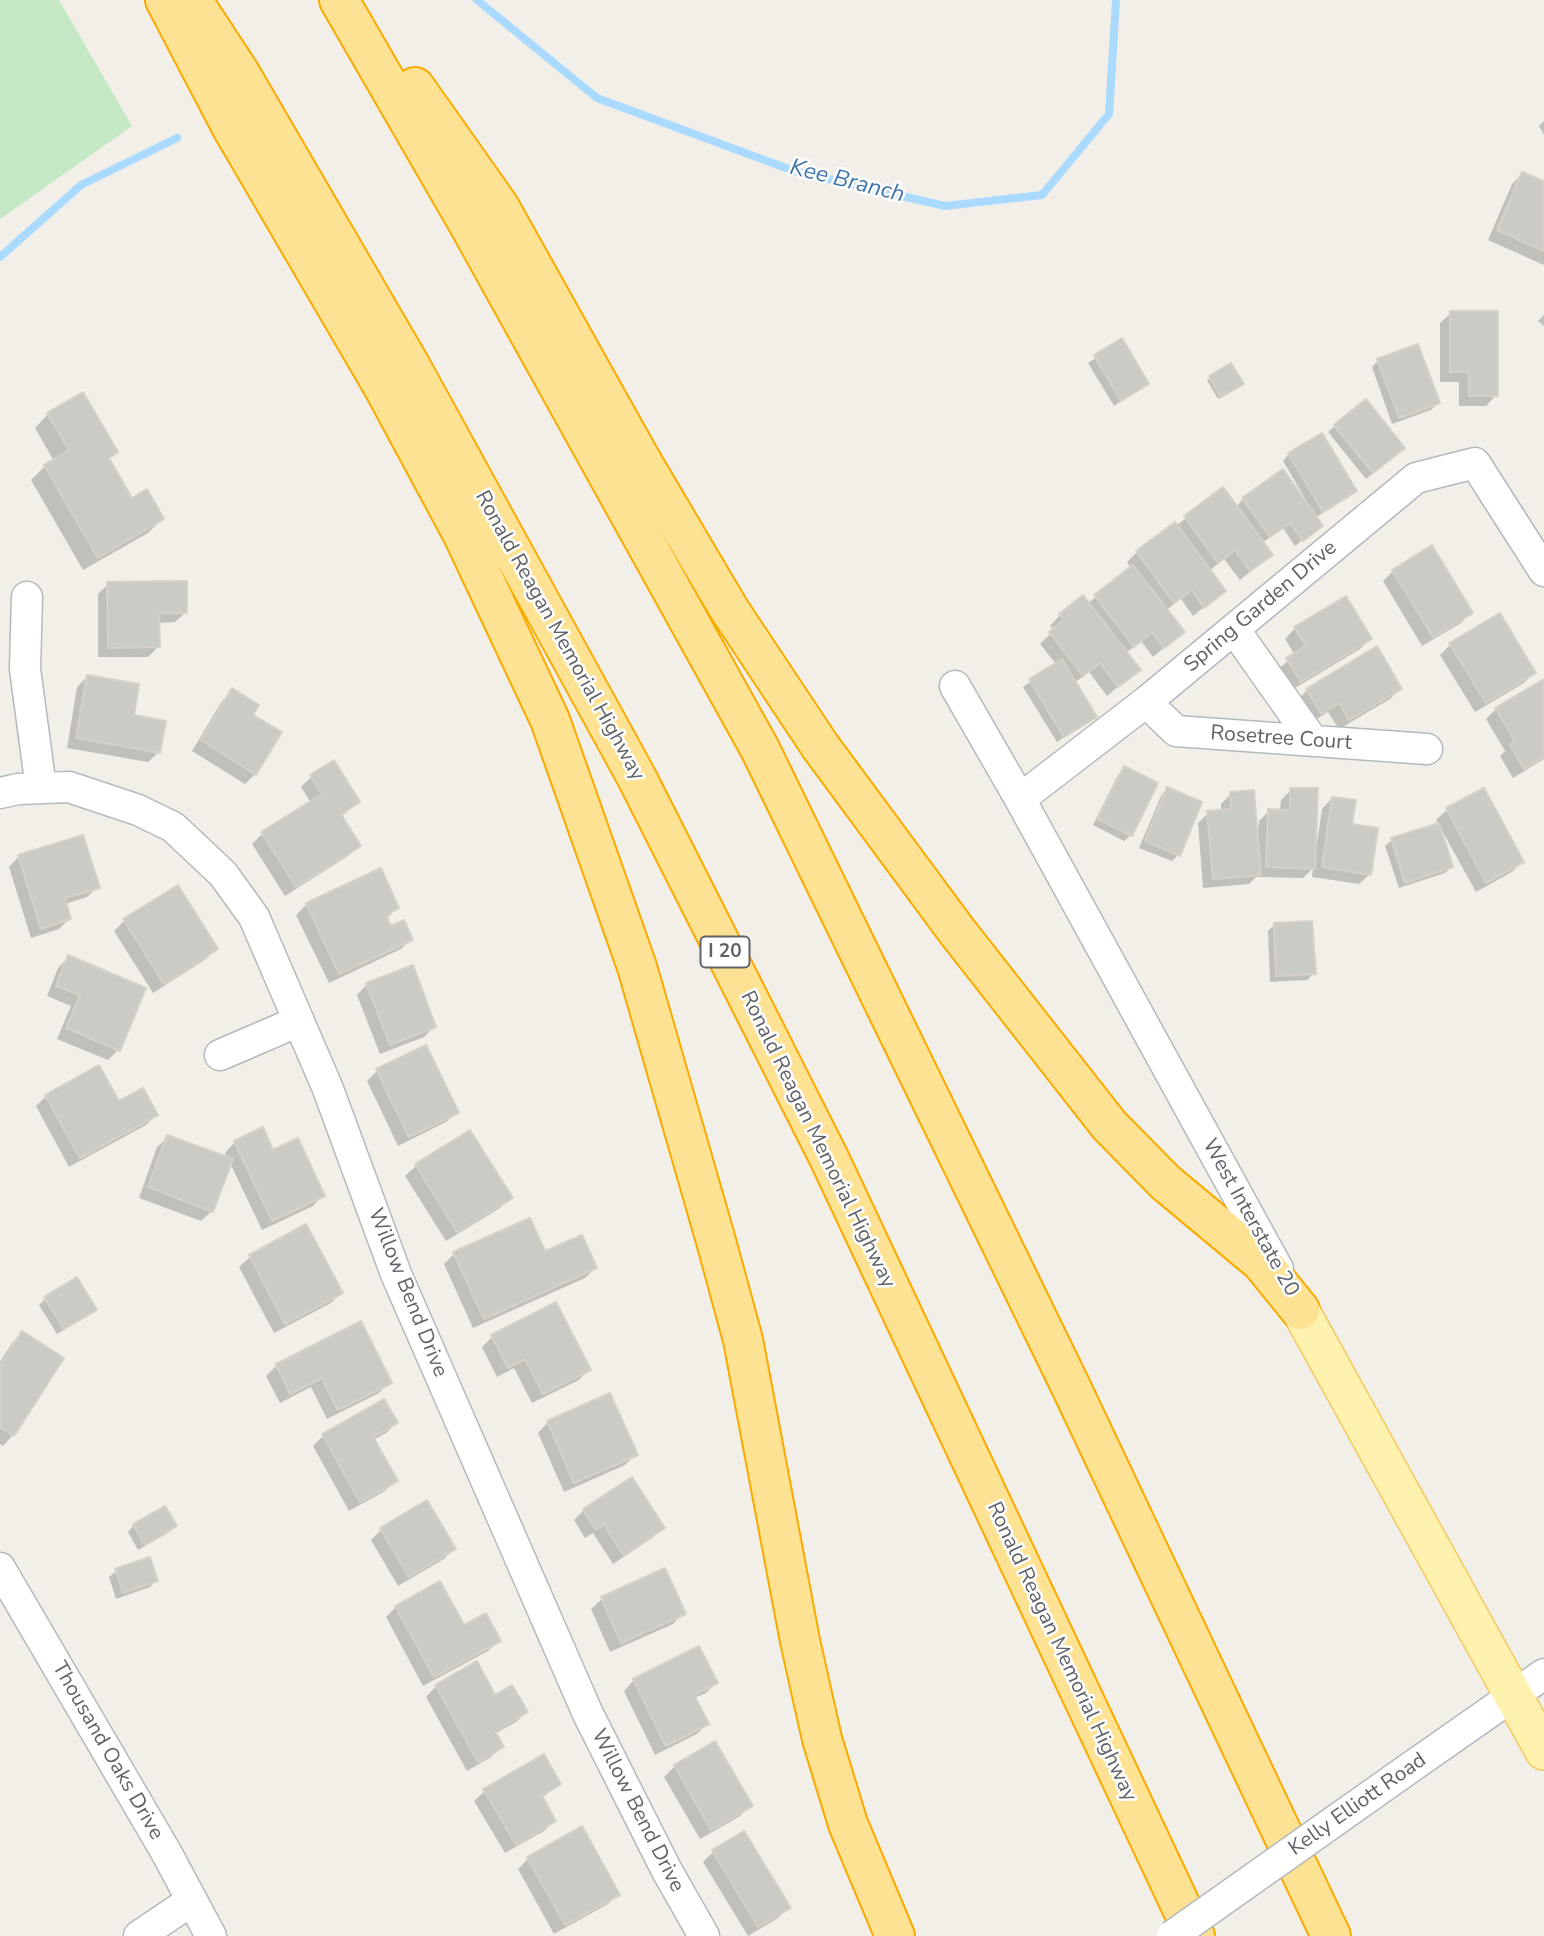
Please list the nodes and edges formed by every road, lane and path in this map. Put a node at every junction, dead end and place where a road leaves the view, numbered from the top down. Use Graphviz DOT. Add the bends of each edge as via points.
graph roads {
  1 [pos="165,0"];
  2 [pos="192,0"];
  3 [pos="339,0"];
  4 [pos="354,0"];
  5 [pos="1544,571"];
  6 [pos="27,597"];
  7 [pos="1234,629"];
  8 [pos="955,686"];
  9 [pos="1146,702"];
  10 [pos="1313,741"];
  11 [pos="1427,749"];
  12 [pos="41,788"];
  13 [pos="0,793"];
  14 [pos="1020,799"];
  15 [pos="299,1021"];
  16 [pos="220,1055"];
  17 [pos="1300,1310"];
  18 [pos="0,1568"];
  19 [pos="1544,1674"];
  20 [pos="1512,1697"];
  21 [pos="1544,1751"];
  22 [pos="191,1901"];
  23 [pos="139,1936"];
  24 [pos="212,1936"];
  25 [pos="704,1936"];
  26 [pos="895,1936"];
  27 [pos="1172,1936"];
  28 [pos="1195,1936"];
  29 [pos="1331,1936"];
  1 -- 26 [label="highway" via="232,128 385,390 463,536 550,720 636,967 712,1228 743,1340 822,1739 848,1824"];
  2 -- 28 [label="highway, Ronald Reagan Memorial Highway / I 20" via="240,73 410,365 637,778 829,1158"];
  3 -- 29 [label="highway" via="760,750 1070,1385"];
  4 -- 17 [label="highway" via="499,206 641,460 820,746 1109,1125 1165,1182 1261,1262"];
  5 -- 7 [label="street, Spring Garden Drive" via="1475,463 1416,478"];
  6 -- 12 [label="street" via="25,668"];
  7 -- 9 [label="street, Spring Garden Drive"];
  7 -- 10 [label="street"];
  8 -- 14 [label="street, West Interstate 20"];
  9 -- 10 [label="street, Rosetree Court" via="1177,731"];
  9 -- 14 [label="street, Spring Garden Drive"];
  10 -- 11 [label="street, Rosetree Court"];
  12 -- 13 [label="street, Willow Bend Drive"];
  12 -- 15 [label="street, Willow Bend Drive" via="69,787 173,827 223,874 254,917"];
  14 -- 17 [label="street, West Interstate 20"];
  15 -- 16 [label="street"];
  15 -- 25 [label="street, Willow Bend Drive" via="396,1274 582,1702"];
  17 -- 20 [label="main road, West Interstate 20"];
  18 -- 22 [label="street, Thousand Oaks Drive"];
  19 -- 20 [label="street, Kelly Elliott Road"];
  20 -- 21 [label="main road, West Interstate 20"];
  20 -- 27 [label="street, Kelly Elliott Road, bridge"];
  22 -- 23 [label="street"];
  22 -- 24 [label="street, Thousand Oaks Drive"];
}
